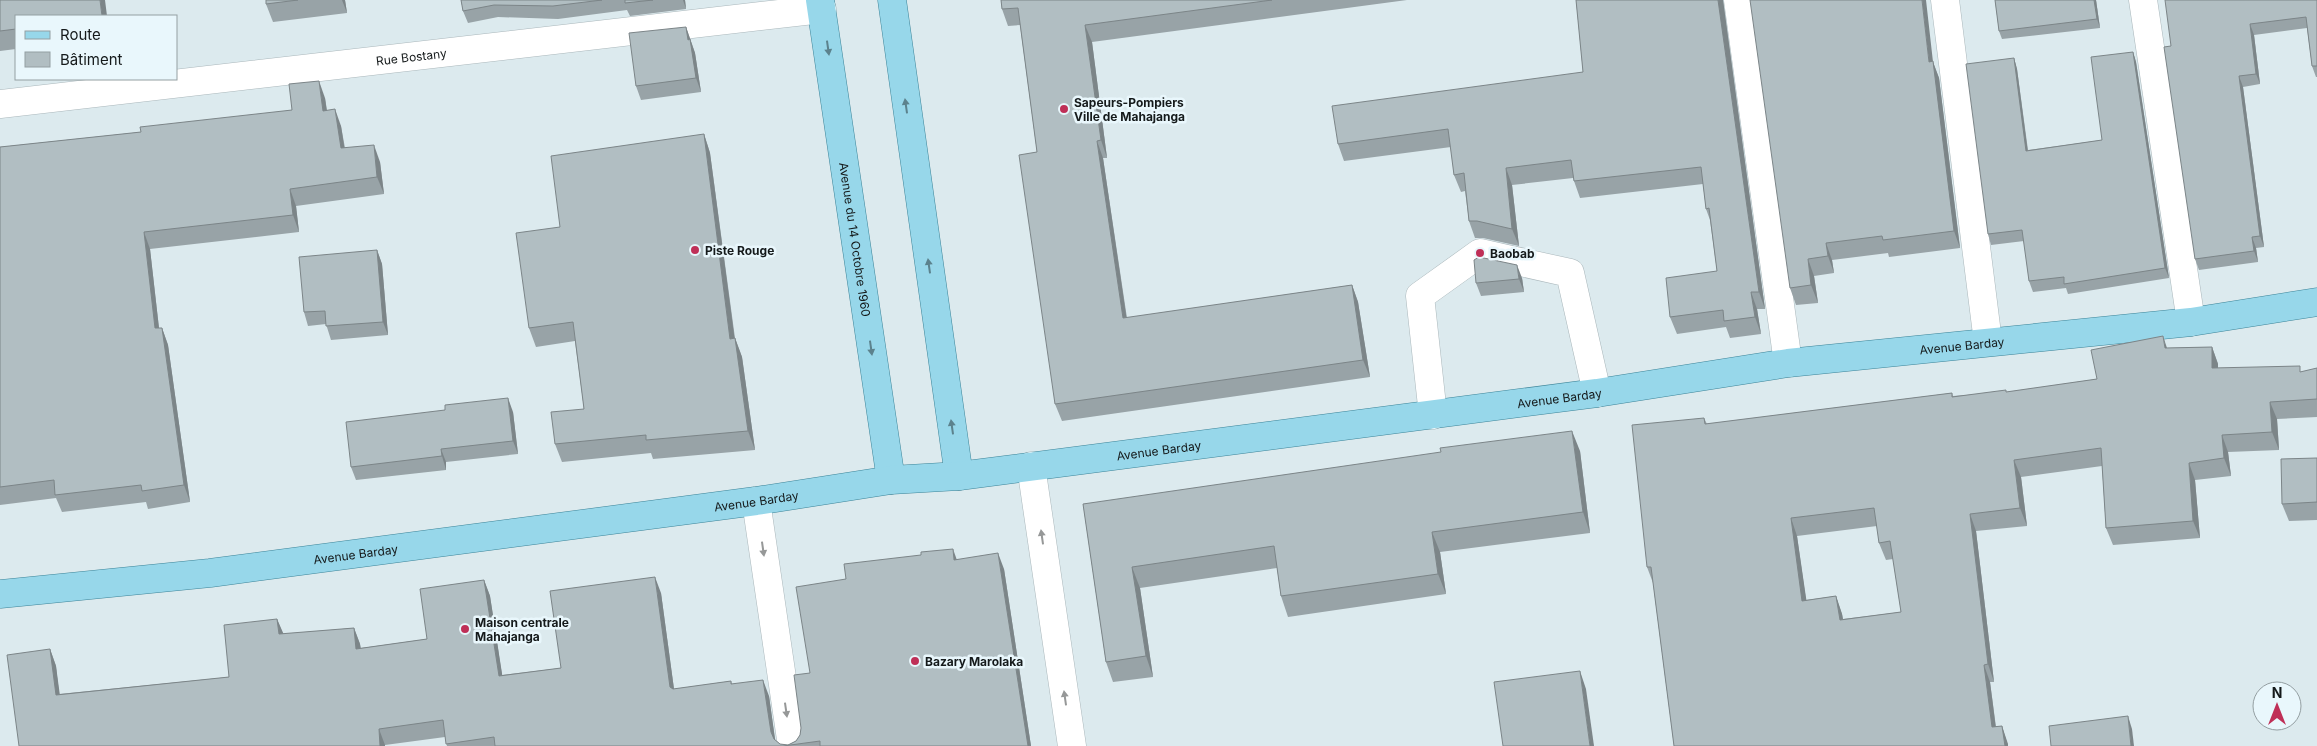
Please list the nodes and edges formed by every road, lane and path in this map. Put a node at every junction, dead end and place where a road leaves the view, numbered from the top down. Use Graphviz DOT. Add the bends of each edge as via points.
graph roads {
  1 [pos="892,0"];
  2 [pos="1738,0"];
  3 [pos="1945,0"];
  4 [pos="2143,0"];
  5 [pos="821,5"];
  6 [pos="0,104"];
  7 [pos="2317,302"];
  8 [pos="2191,322"];
  9 [pos="1988,342"];
  10 [pos="1788,364"];
  11 [pos="1597,393"];
  12 [pos="1433,415"];
  13 [pos="1031,466"];
  14 [pos="959,476"];
  15 [pos="891,480"];
  16 [pos="756,501"];
  17 [pos="0,594"];
  18 [pos="792,746"];
  19 [pos="1072,746"];
  14 -- 1 [label="main road, one-way"];
  2 -- 10 [label="street"];
  3 -- 9 [label="street"];
  4 -- 8 [label="street"];
  5 -- 6 [label="street, Rue Bostany"];
  5 -- 15 [label="main road, Avenue du 14 Octobre 1960, one-way"];
  7 -- 8 [label="main road, Avenue Barday"];
  8 -- 9 [label="main road, Avenue Barday"];
  9 -- 10 [label="main road, Avenue Barday"];
  10 -- 11 [label="main road, Avenue Barday"];
  11 -- 12 [label="main road, Avenue Barday"];
  11 -- 12 [label="street" via="1570,273 1480,253 1420,296"];
  12 -- 13 [label="main road, Avenue Barday"];
  13 -- 14 [label="main road, Avenue Barday"];
  19 -- 13 [label="street, one-way"];
  14 -- 15 [label="main road, Avenue Barday"];
  15 -- 16 [label="main road, Avenue Barday"];
  16 -- 17 [label="main road, Avenue Barday" via="210,572"];
  16 -- 18 [label="street, one-way"];
}
